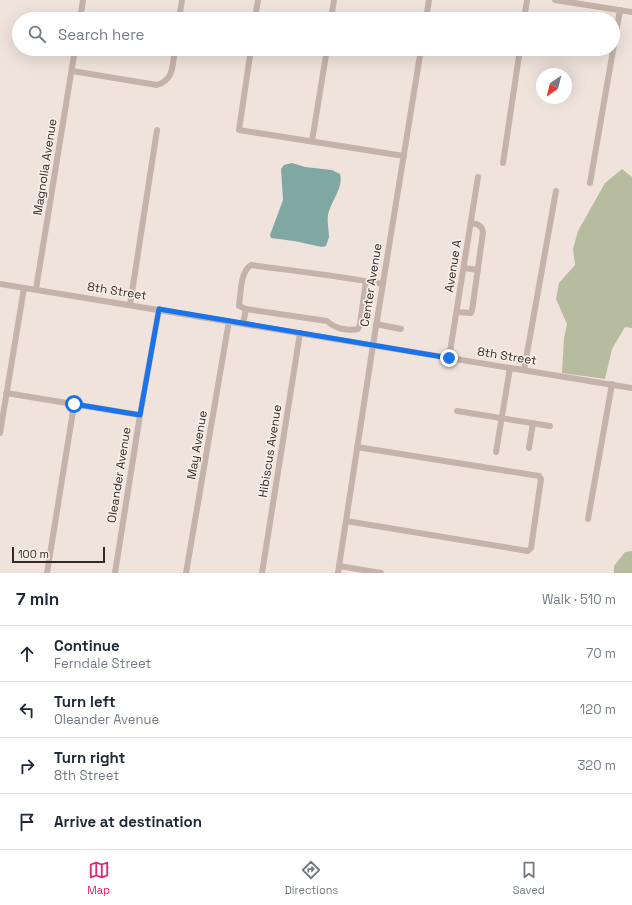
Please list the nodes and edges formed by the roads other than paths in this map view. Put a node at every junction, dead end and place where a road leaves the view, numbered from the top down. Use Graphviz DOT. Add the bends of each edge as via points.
graph roads {
  1 [pos="83,0"];
  2 [pos="182,0"];
  3 [pos="258,0"];
  4 [pos="334,0"];
  5 [pos="429,0"];
  6 [pos="527,0"];
  7 [pos="555,0"];
  8 [pos="620,10"];
  9 [pos="81,12"];
  10 [pos="180,12"];
  11 [pos="256,12"];
  12 [pos="332,12"];
  13 [pos="427,12"];
  14 [pos="525,12"];
  15 [pos="632,12"];
  16 [pos="74,56"];
  17 [pos="174,56"];
  18 [pos="250,56"];
  19 [pos="326,56"];
  20 [pos="420,56"];
  21 [pos="519,56"];
  22 [pos="612,56"];
  23 [pos="72,71"];
  24 [pos="157,130"];
  25 [pos="312,141"];
  26 [pos="404,156"];
  27 [pos="503,163"];
  28 [pos="478,177"];
  29 [pos="590,184"];
  30 [pos="556,191"];
  31 [pos="471,223"];
  32 [pos="464,268"];
  33 [pos="478,270"];
  34 [pos="366,281"];
  35 [pos="0,284"];
  36 [pos="383,284"];
  37 [pos="24,288"];
  38 [pos="36,289"];
  39 [pos="130,305"];
  40 [pos="159,309"];
  41 [pos="246,309"];
  42 [pos="457,312"];
  43 [pos="229,321"];
  44 [pos="243,324"];
  45 [pos="376,324"];
  46 [pos="401,329"];
  47 [pos="300,333"];
  48 [pos="373,345"];
  49 [pos="449,358"];
  50 [pos="510,368"];
  51 [pos="524,370"];
  52 [pos="612,384"];
  53 [pos="632,388"];
  54 [pos="6,393"];
  55 [pos="74,404"];
  56 [pos="457,411"];
  57 [pos="140,415"];
  58 [pos="502,417"];
  59 [pos="533,423"];
  60 [pos="550,426"];
  61 [pos="0,432"];
  62 [pos="357,447"];
  63 [pos="529,448"];
  64 [pos="496,452"];
  65 [pos="588,519"];
  66 [pos="346,521"];
  67 [pos="339,566"];
  68 [pos="46,573"];
  69 [pos="115,573"];
  70 [pos="186,573"];
  71 [pos="262,573"];
  72 [pos="338,573"];
  73 [pos="381,573"];
  1 -- 9 [label="street"];
  2 -- 10 [label="street"];
  3 -- 11 [label="street"];
  4 -- 12 [label="street"];
  5 -- 13 [label="street"];
  6 -- 14 [label="street"];
  7 -- 8 [label="street"];
  8 -- 15 [label="street"];
  16 -- 23 [label="street, Magnolia Avenue"];
  17 -- 23 [label="street" via="171,76 157,85"];
  18 -- 25 [label="street" via="238,130"];
  19 -- 25 [label="street"];
  20 -- 26 [label="street, Center Avenue"];
  21 -- 27 [label="street"];
  22 -- 29 [label="street"];
  23 -- 38 [label="street, Magnolia Avenue"];
  24 -- 39 [label="street"];
  25 -- 26 [label="street"];
  26 -- 36 [label="street, Center Avenue"];
  28 -- 31 [label="street, Avenue A"];
  30 -- 51 [label="street"];
  31 -- 32 [label="street, Avenue A"];
  31 -- 33 [label="street" via="483,228"];
  32 -- 33 [label="street"];
  32 -- 42 [label="street, Avenue A"];
  33 -- 42 [label="street" via="472,311"];
  34 -- 36 [label="street"];
  34 -- 41 [label="street" via="358,329 337,328 327,321"];
  34 -- 41 [label="street" via="251,265 244,273 239,306"];
  35 -- 37 [label="street, 8th Street"];
  36 -- 45 [label="street, Center Avenue"];
  37 -- 38 [label="street, 8th Street"];
  37 -- 54 [label="street"];
  38 -- 39 [label="street, 8th Street"];
  39 -- 40 [label="street, 8th Street"];
  40 -- 43 [label="street, 8th Street"];
  40 -- 57 [label="street, Oleander Avenue"];
  41 -- 44 [label="street"];
  42 -- 49 [label="street, Avenue A"];
  43 -- 44 [label="street, 8th Street"];
  43 -- 70 [label="street, May Avenue"];
  44 -- 47 [label="street, 8th Street"];
  45 -- 46 [label="street"];
  45 -- 48 [label="street, Center Avenue"];
  47 -- 48 [label="street, 8th Street"];
  47 -- 71 [label="street, Hibiscus Avenue"];
  48 -- 49 [label="street, 8th Street"];
  48 -- 62 [label="street, Center Avenue"];
  49 -- 50 [label="street, 8th Street"];
  50 -- 51 [label="street, 8th Street"];
  50 -- 58 [label="street"];
  51 -- 52 [label="street, 8th Street"];
  52 -- 53 [label="street, 8th Street"];
  52 -- 65 [label="street"];
  54 -- 55 [label="street"];
  54 -- 61 [label="street"];
  55 -- 57 [label="street"];
  55 -- 68 [label="street"];
  56 -- 58 [label="street"];
  57 -- 69 [label="street, Oleander Avenue"];
  58 -- 59 [label="street"];
  58 -- 64 [label="street"];
  59 -- 60 [label="street"];
  59 -- 63 [label="street"];
  62 -- 66 [label="street, Center Avenue"];
  62 -- 66 [label="street" via="539,476 541,479 531,548 528,551"];
  66 -- 67 [label="street, Center Avenue"];
  67 -- 72 [label="street, Center Avenue"];
  67 -- 73 [label="street"];
}
